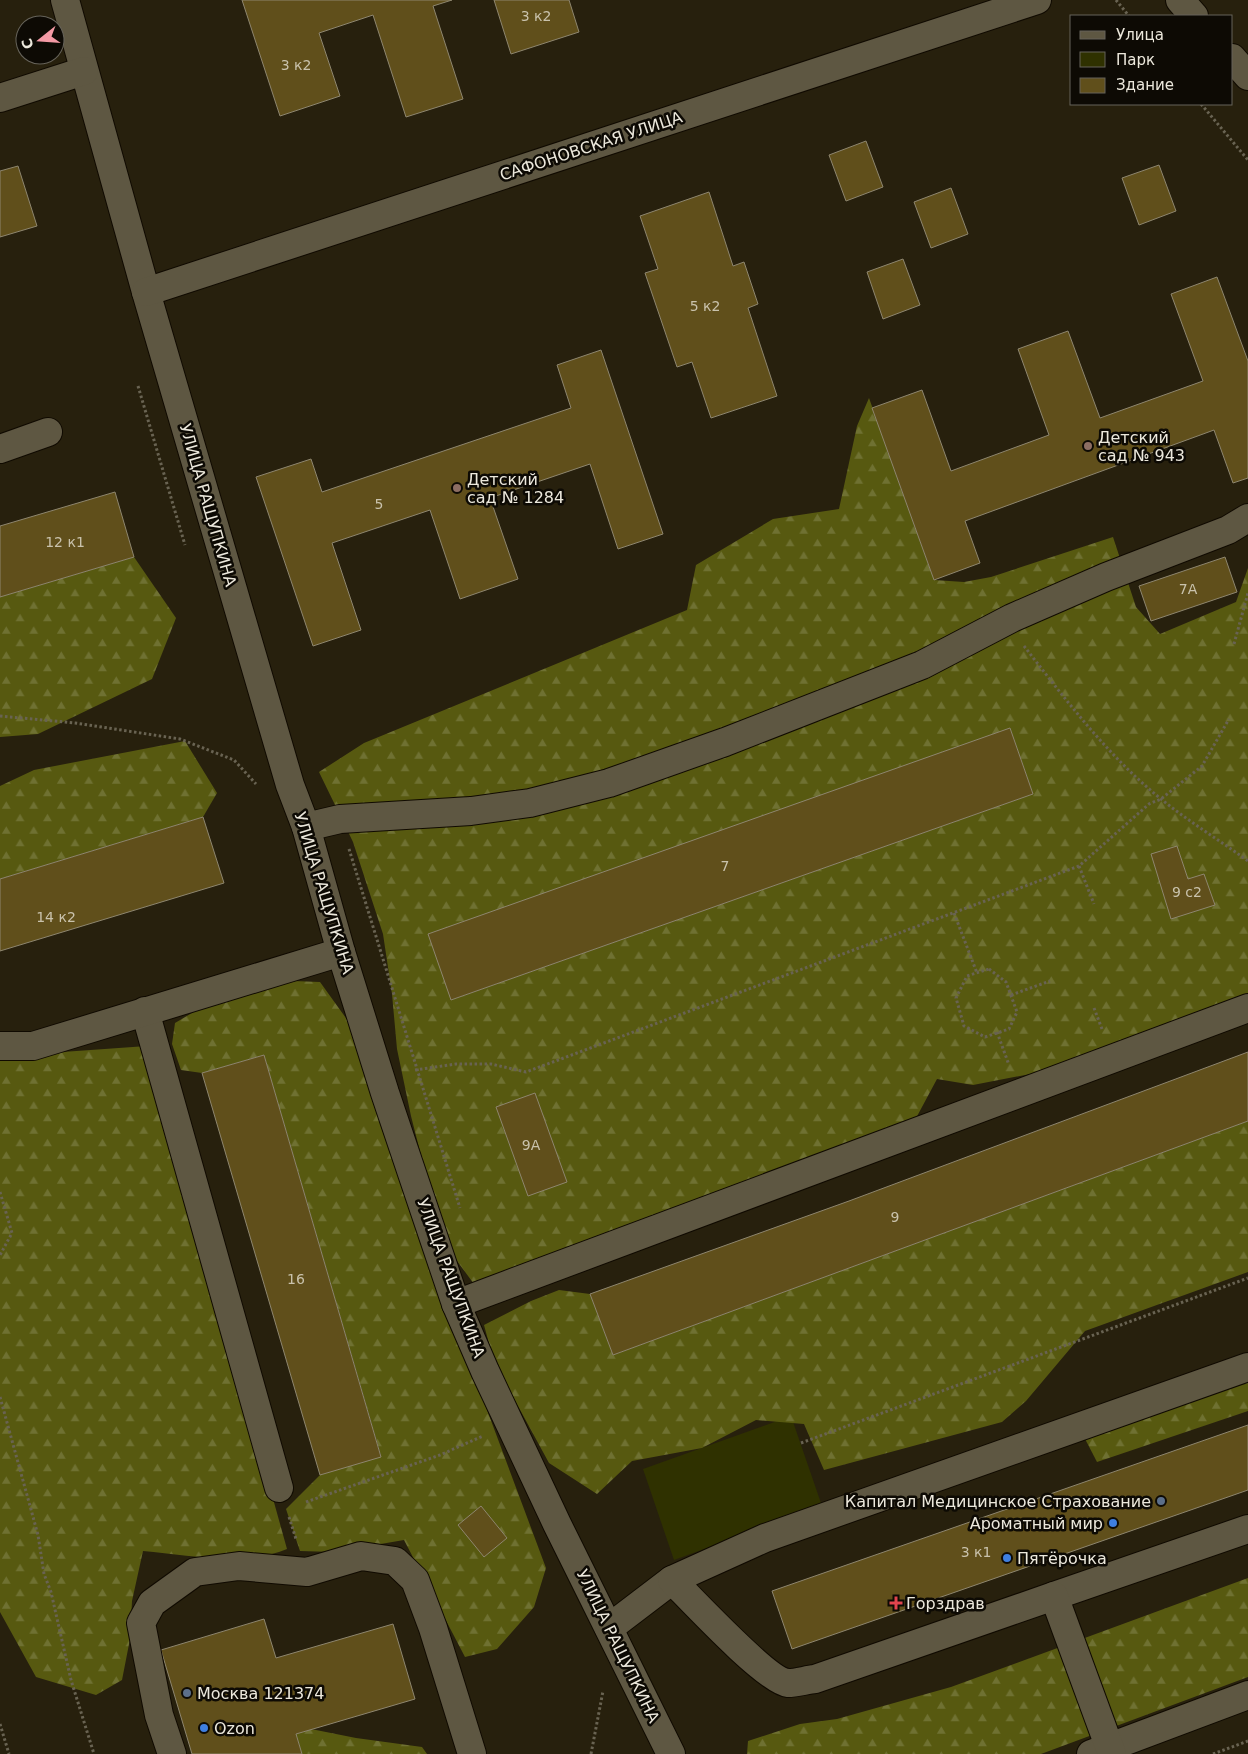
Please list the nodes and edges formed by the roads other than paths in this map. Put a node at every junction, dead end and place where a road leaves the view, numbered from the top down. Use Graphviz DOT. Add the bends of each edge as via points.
graph roads {
  1 [pos="65,0"];
  2 [pos="1037,0"];
  3 [pos="1180,0"];
  4 [pos="1193,15"];
  5 [pos="1233,59"];
  6 [pos="84,71"];
  7 [pos="1248,76"];
  8 [pos="0,98"];
  9 [pos="146,292"];
  10 [pos="48,432"];
  11 [pos="0,449"];
  12 [pos="1248,518"];
  13 [pos="306,828"];
  14 [pos="341,952"];
  15 [pos="1248,1008"];
  16 [pos="145,1011"];
  17 [pos="0,1046"];
  18 [pos="456,1304"];
  19 [pos="1248,1367"];
  20 [pos="279,1488"];
  21 [pos="1248,1528"];
  22 [pos="672,1580"];
  23 [pos="1054,1596"];
  24 [pos="609,1628"];
  25 [pos="1248,1695"];
  26 [pos="1104,1752"];
  27 [pos="172,1754"];
  28 [pos="472,1754"];
  29 [pos="670,1754"];
  1 -- 6 [label="street, УЛИЦА РАЩУПКИНА"];
  2 -- 9 [label="street, САФОНОВСКАЯ УЛИЦА"];
  3 -- 4 [label="street"];
  5 -- 7 [label="street"];
  6 -- 8 [label="street"];
  6 -- 9 [label="street, УЛИЦА РАЩУПКИНА"];
  9 -- 13 [label="street, УЛИЦА РАЩУПКИНА" via="290,784"];
  10 -- 11 [label="street"];
  12 -- 13 [label="street" via="1228,530 1106,577 1005,621 922,665 886,680 609,783 530,803 472,811 340,819"];
  13 -- 14 [label="street, УЛИЦА РАЩУПКИНА"];
  14 -- 16 [label="street"];
  14 -- 18 [label="street, УЛИЦА РАЩУПКИНА"];
  15 -- 18 [label="street"];
  16 -- 17 [label="street" via="33,1046"];
  16 -- 20 [label="street"];
  18 -- 24 [label="street, УЛИЦА РАЩУПКИНА"];
  19 -- 22 [label="street" via="765,1538"];
  21 -- 23 [label="street"];
  22 -- 23 [label="street" via="738,1646 786,1683 815,1679"];
  22 -- 24 [label="street"];
  23 -- 26 [label="street"];
  24 -- 29 [label="street, УЛИЦА РАЩУПКИНА"];
  25 -- 26 [label="street"];
  27 -- 28 [label="street" via="159,1715 141,1623 152,1603 195,1572 238,1566 307,1572 361,1556 395,1561 415,1580"];
}
